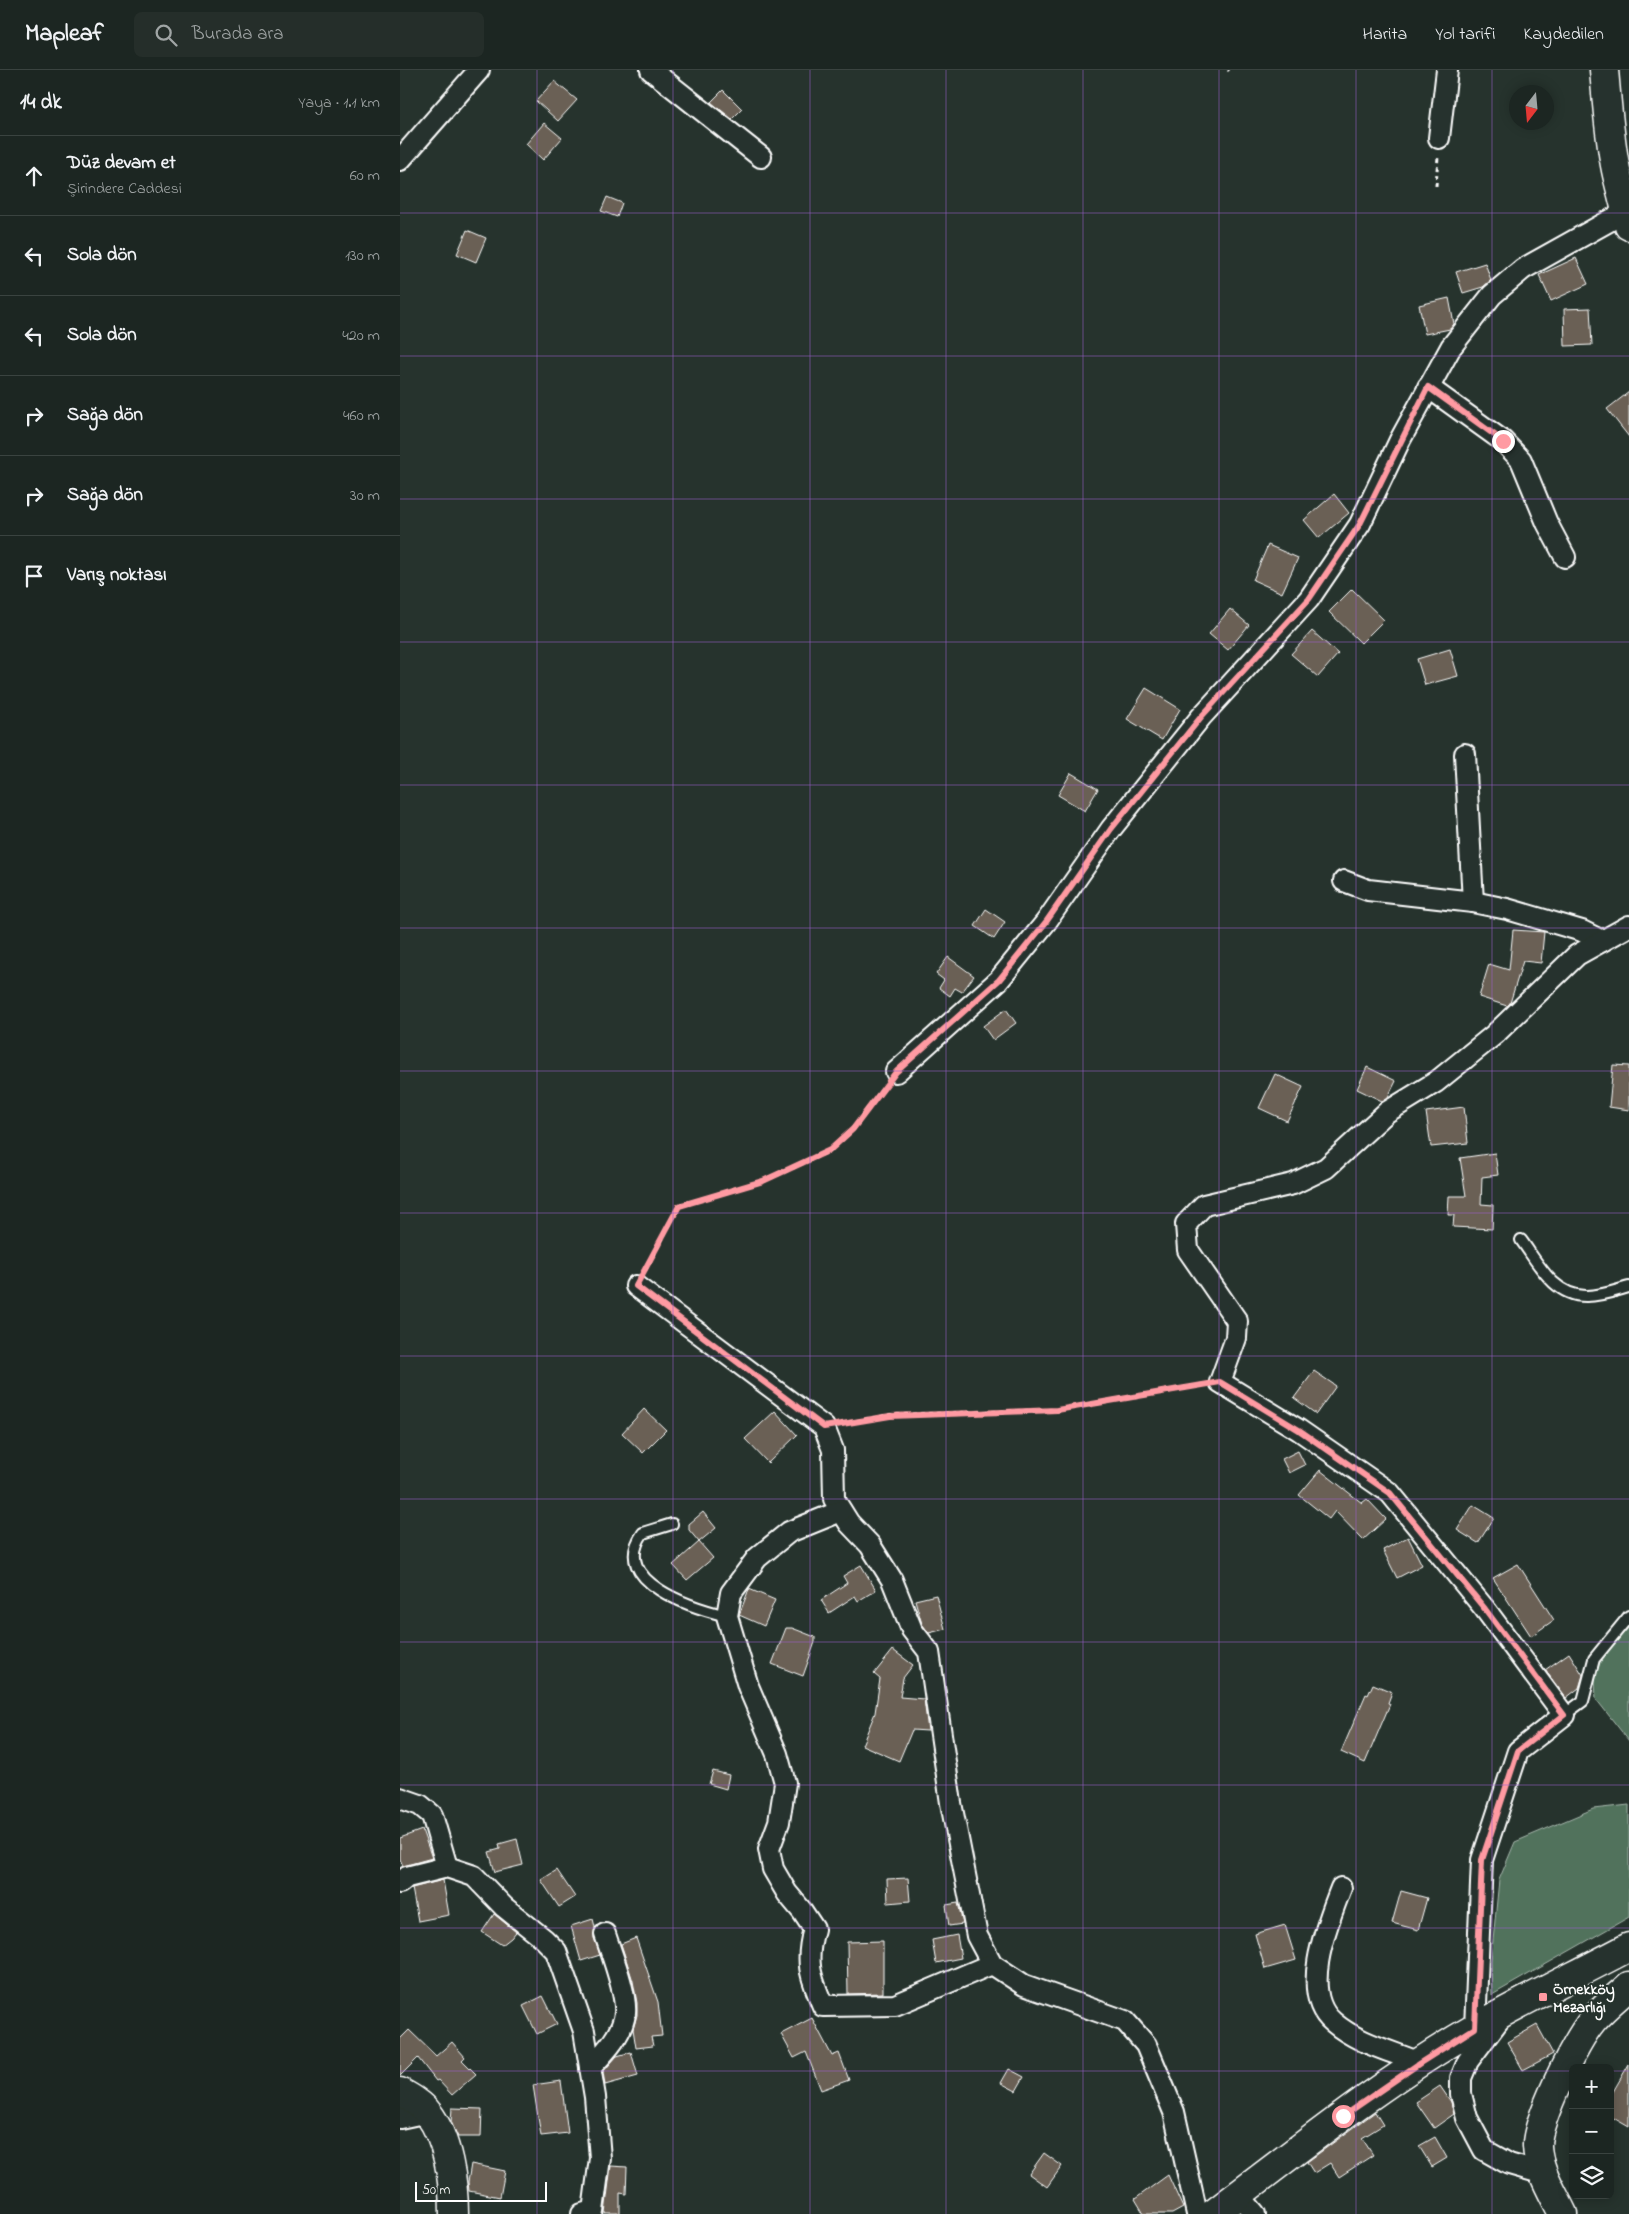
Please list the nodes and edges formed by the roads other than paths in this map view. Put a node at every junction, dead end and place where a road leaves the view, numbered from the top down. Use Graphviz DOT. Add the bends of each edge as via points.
graph roads {
  1 [pos="479,70"];
  2 [pos="651,70"];
  3 [pos="1447,70"];
  4 [pos="1604,70"];
  5 [pos="1439,138"];
  6 [pos="760,157"];
  7 [pos="400,160"];
  8 [pos="1628,222"];
  9 [pos="1428,387"];
  10 [pos="1565,557"];
  11 [pos="1465,754"];
  12 [pos="1344,880"];
  13 [pos="1473,902"];
  14 [pos="1629,926"];
  15 [pos="1602,941"];
  16 [pos="896,1072"];
  17 [pos="1521,1240"];
  18 [pos="636,1286"];
  19 [pos="1629,1287"];
  20 [pos="841,1511"];
  21 [pos="672,1524"];
  22 [pos="727,1616"];
  23 [pos="1629,1616"];
  24 [pos="1564,1715"];
  25 [pos="400,1798"];
  26 [pos="447,1867"];
  27 [pos="400,1883"];
  28 [pos="1341,1888"];
  29 [pos="605,1934"];
  30 [pos="1629,1946"];
  31 [pos="992,1964"];
  32 [pos="1629,1986"];
  33 [pos="1505,2012"];
  34 [pos="1475,2028"];
  35 [pos="1420,2063"];
  36 [pos="590,2068"];
  37 [pos="400,2092"];
  38 [pos="428,2112"];
  39 [pos="400,2118"];
  40 [pos="1544,2174"];
  41 [pos="1247,2204"];
  42 [pos="454,2214"];
  43 [pos="582,2214"];
  44 [pos="1197,2214"];
  45 [pos="1214,2214"];
  46 [pos="1563,2214"];
  1 -- 7 [label="street"];
  2 -- 6 [label="street"];
  3 -- 5 [label="street"];
  4 -- 8 [label="street" via="1608,120"];
  8 -- 9 [label="street" via="1523,269 1492,295 1451,348"];
  9 -- 10 [label="street" via="1503,441 1521,460"];
  9 -- 16 [label="street" via="1360,524 1309,599 1201,717 1111,829 1046,922 999,980"];
  11 -- 13 [label="street"];
  12 -- 13 [label="street" via="1368,890"];
  13 -- 15 [label="street" via="1582,931"];
  14 -- 15 [label="street"];
  15 -- 24 [label="street" via="1576,955 1494,1035 1436,1082 1387,1112 1326,1168 1293,1184 1204,1205 1186,1224 1188,1250 1237,1321 1236,1338 1220,1382 1299,1430 1390,1493 1485,1609"];
  17 -- 19 [label="lane" via="1554,1284 1570,1294 1594,1296"];
  18 -- 20 [label="street" via="824,1427 833,1450 834,1499"];
  20 -- 22 [label="street" via="789,1532 757,1558 731,1593"];
  20 -- 31 [label="street" via="870,1545 892,1580 912,1630 929,1652 951,1803 977,1936"];
  21 -- 22 [label="lane" via="643,1533 634,1558 639,1568 650,1583 664,1593 692,1606"];
  22 -- 31 [label="street" via="748,1686 777,1754 784,1782 779,1822 769,1849 773,1869 814,1929 808,1950 809,1960 811,1978 822,2006 895,2005"];
  23 -- 24 [label="lane" via="1594,1659 1583,1701"];
  24 -- 34 [label="street" via="1518,1751 1482,1860"];
  25 -- 26 [label="street" via="432,1815"];
  26 -- 27 [label="street"];
  26 -- 36 [label="street" via="474,1876 556,1951 584,2031"];
  28 -- 35 [label="street" via="1323,1936 1317,1966 1323,2007 1332,2022 1357,2038"];
  29 -- 36 [label="street" via="619,1978 625,2012 610,2045"];
  30 -- 33 [label="street"];
  31 -- 44 [label="street" via="1024,1985 1125,2021 1146,2045 1174,2112"];
  32 -- 40 [label="street" via="1592,2021 1562,2074 1541,2121 1537,2146"];
  33 -- 34 [label="street"];
  33 -- 40 [label="street" via="1468,2061 1462,2078 1463,2102 1467,2118 1484,2150 1509,2164"];
  34 -- 35 [label="street"];
  35 -- 41 [label="street" via="1343,2116"];
  36 -- 43 [label="street" via="600,2158 593,2211"];
  37 -- 38 [label="street"];
  38 -- 39 [label="street"];
  38 -- 42 [label="street" via="451,2169"];
  40 -- 46 [label="street"];
  41 -- 45 [label="street"];
}
